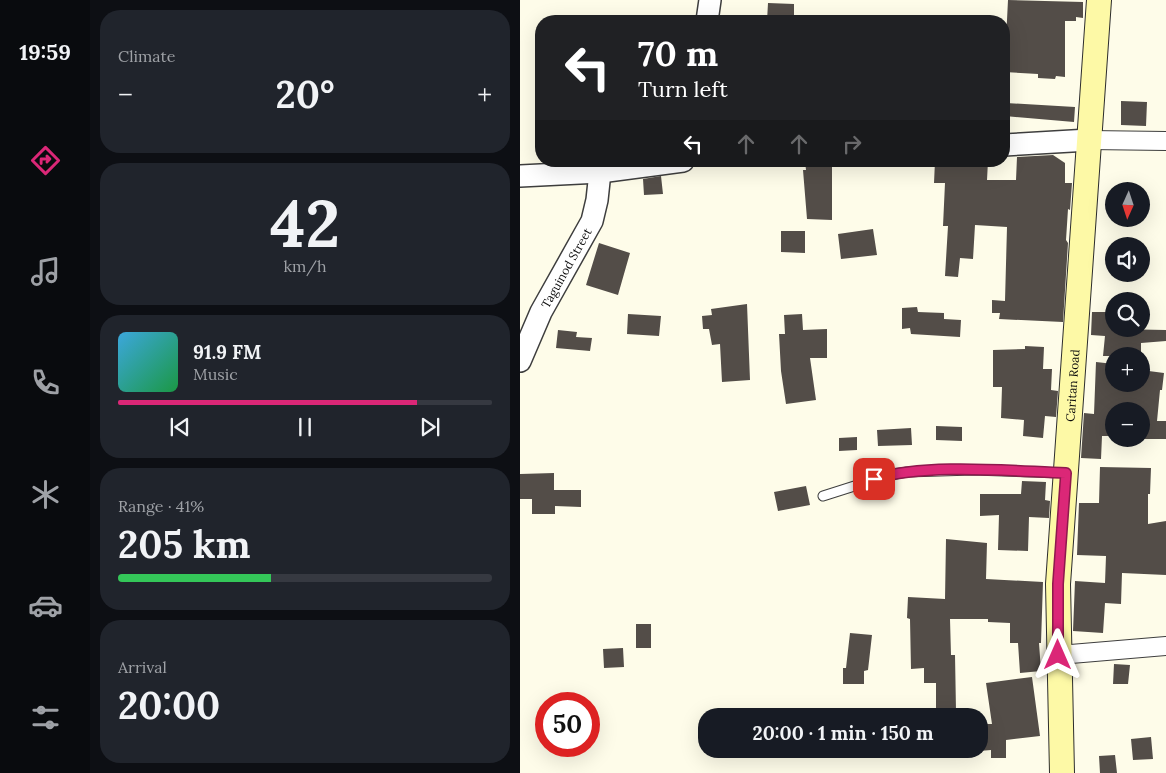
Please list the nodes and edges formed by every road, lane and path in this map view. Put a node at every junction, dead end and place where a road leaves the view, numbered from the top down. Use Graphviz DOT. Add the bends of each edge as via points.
graph roads {
  1 [pos="710,0"];
  2 [pos="1099,0"];
  3 [pos="708,15"];
  4 [pos="1089,140"];
  5 [pos="1166,142"];
  6 [pos="1010,144"];
  7 [pos="638,167"];
  8 [pos="600,172"];
  9 [pos="520,176"];
  10 [pos="520,361"];
  11 [pos="1066,473"];
  12 [pos="823,496"];
  13 [pos="1166,646"];
  14 [pos="1058,655"];
  15 [pos="1062,773"];
  1 -- 3 [label="street"];
  2 -- 4 [label="main road, Caritan Road"];
  4 -- 5 [label="street"];
  4 -- 6 [label="street"];
  4 -- 11 [label="main road, Caritan Road"];
  7 -- 8 [label="street"];
  8 -- 9 [label="street"];
  8 -- 10 [label="street, Taguinod Street" via="592,221 541,312"];
  11 -- 12 [label="lane" via="907,472"];
  11 -- 14 [label="main road, Caritan Road" via="1058,584"];
  13 -- 14 [label="street"];
  14 -- 15 [label="main road, Caritan Road"];
}
